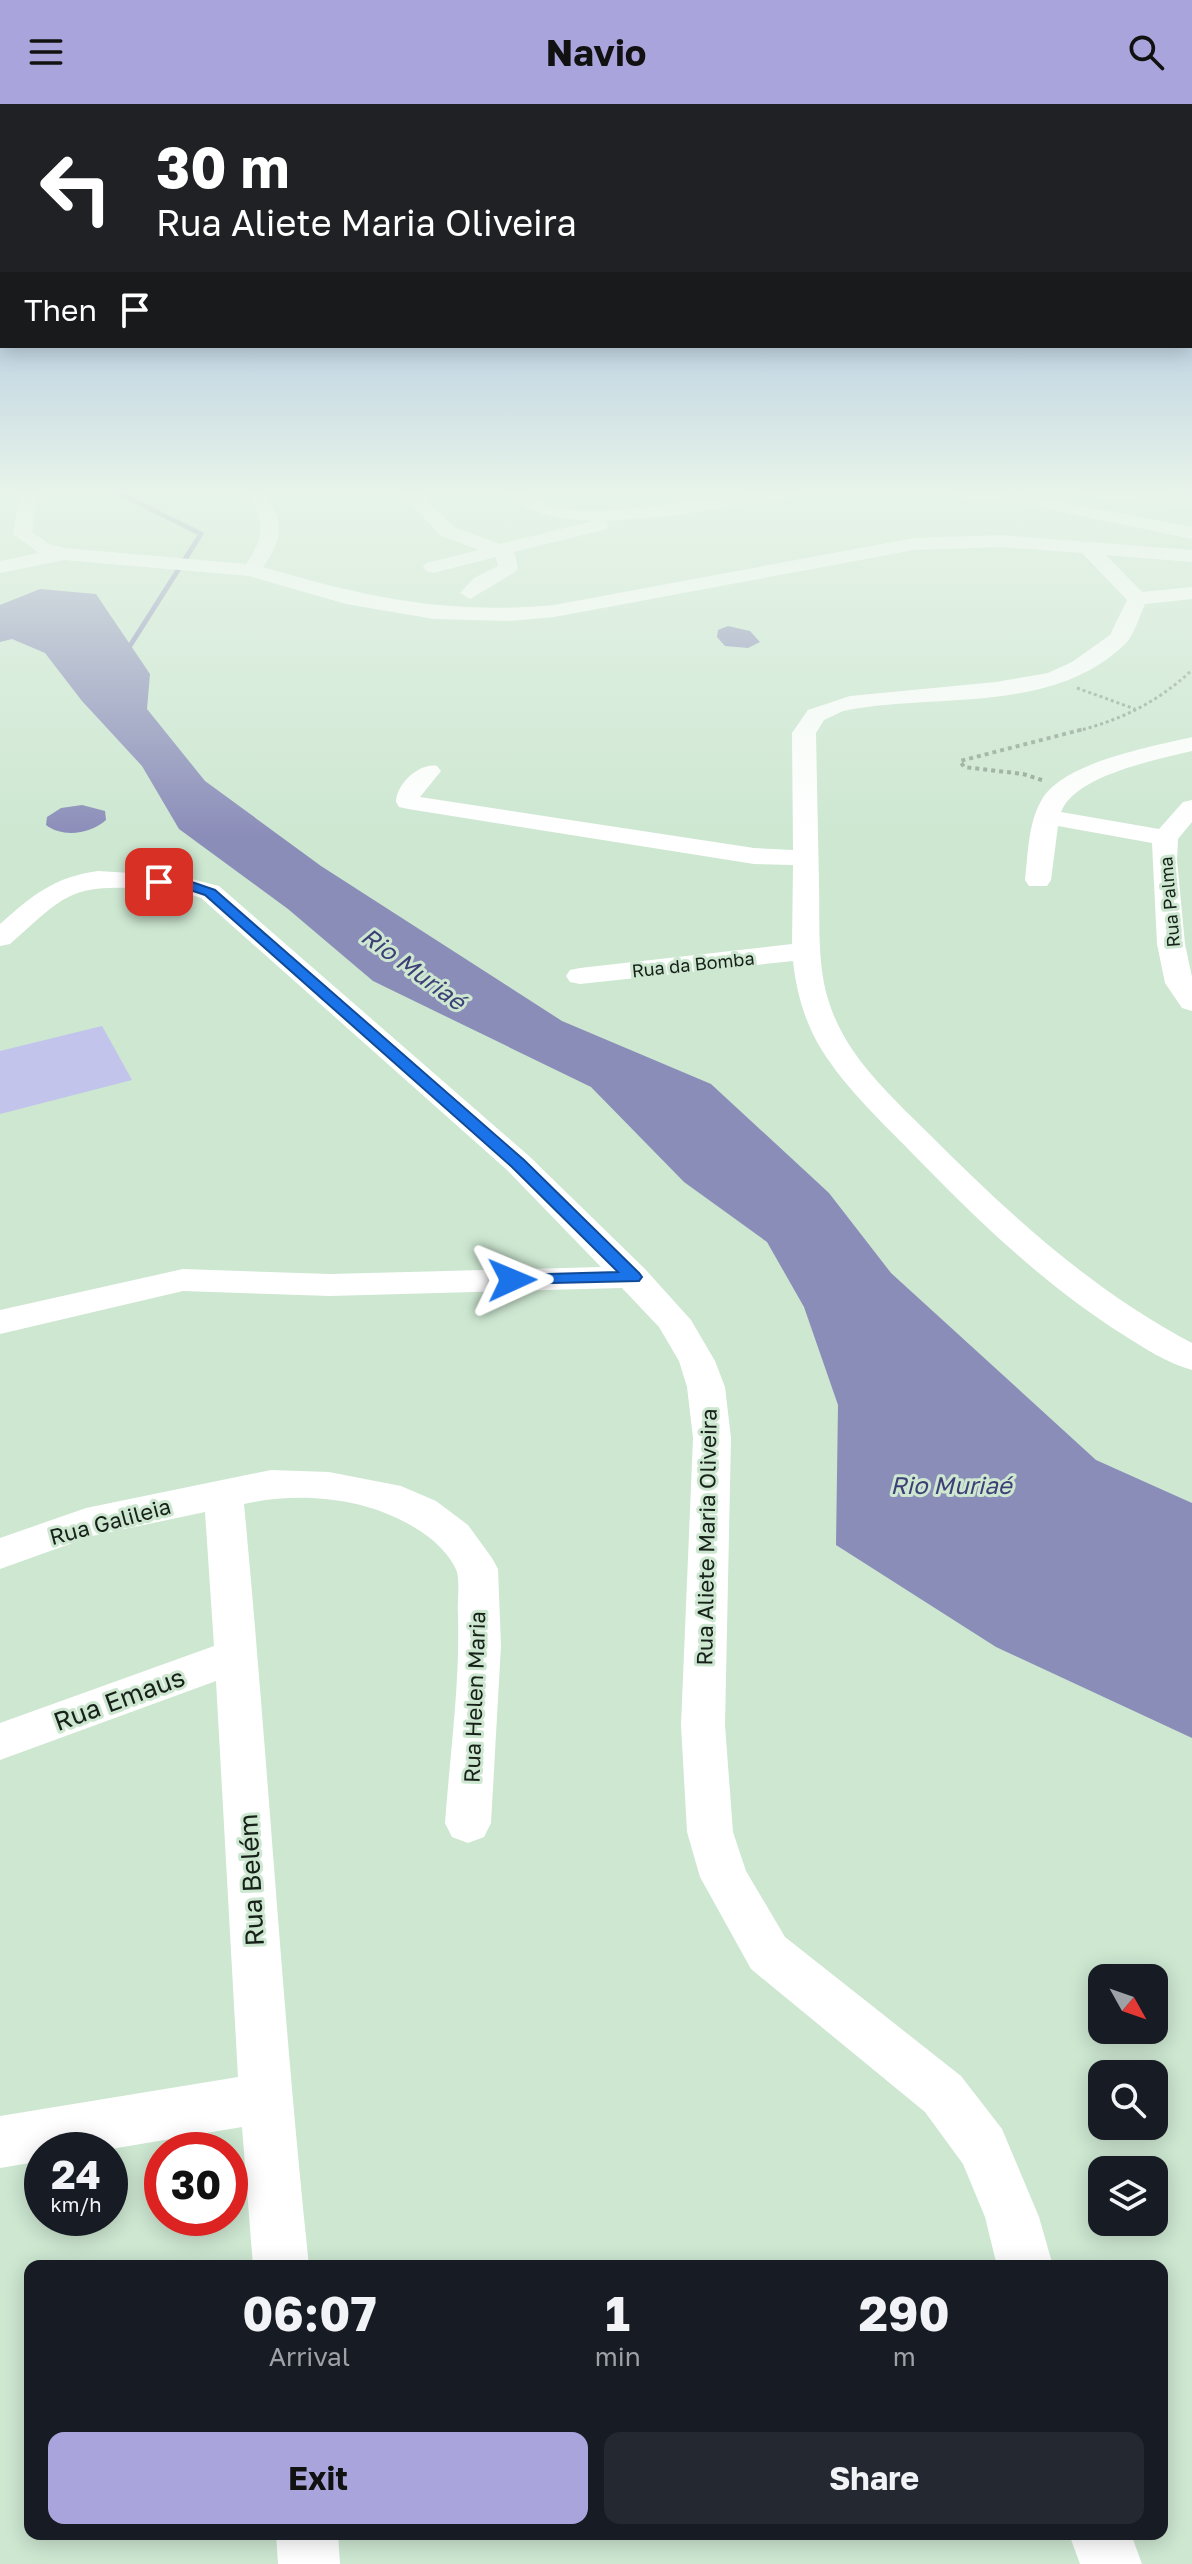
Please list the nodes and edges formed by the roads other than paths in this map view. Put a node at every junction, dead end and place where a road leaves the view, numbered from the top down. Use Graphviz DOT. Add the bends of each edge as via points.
graph roads {
  1 [pos="398,608"];
  2 [pos="566,608"];
  3 [pos="1133,608"];
  4 [pos="1192,744"];
  5 [pos="429,771"];
  6 [pos="1192,807"];
  7 [pos="1048,817"];
  8 [pos="1165,838"];
  9 [pos="805,850"];
  10 [pos="1038,880"];
  11 [pos="0,938"];
  12 [pos="806,951"];
  13 [pos="580,976"];
  14 [pos="1192,1002"];
  15 [pos="633,1277"];
  16 [pos="0,1322"];
  17 [pos="1192,1358"];
  18 [pos="223,1494"];
  19 [pos="0,1554"];
  20 [pos="238,1655"];
  21 [pos="0,1742"];
  22 [pos="468,1823"];
  23 [pos="264,2098"];
  24 [pos="0,2142"];
  25 [pos="280,2260"];
  26 [pos="1023,2260"];
  27 [pos="307,2540"];
  28 [pos="1102,2540"];
  29 [pos="309,2564"];
  30 [pos="1111,2564"];
  1 -- 2 [label="street" via="510,615"];
  3 -- 9 [label="street" via="1119,638 1054,679 850,703 811,718 804,733"];
  4 -- 7 [label="street" via="1065,788"];
  5 -- 9 [label="street" via="408,802 754,856 760,841"];
  6 -- 8 [label="street, Rua Palma"];
  7 -- 8 [label="street"];
  7 -- 10 [label="street"];
  8 -- 14 [label="street, Rua Palma" via="1171,944 1179,983"];
  9 -- 12 [label="street"];
  11 -- 15 [label="street, Rua Aliete Maria Oliveira" via="57,890 87,878 186,884 210,892 518,1163"];
  12 -- 13 [label="street, Rua da Bomba"];
  12 -- 17 [label="street" via="813,998 827,1036 855,1076 982,1207 1088,1296"];
  15 -- 16 [label="street" via="330,1285 183,1280"];
  15 -- 26 [label="street, Rua Aliete Maria Oliveira" via="673,1320 706,1387 712,1438 703,1725 710,1832 724,1877 768,1953 951,2105 983,2147"];
  18 -- 19 [label="street, Rua Galileia" via="86,1523"];
  18 -- 20 [label="street, Rua Belém"];
  18 -- 22 [label="street, Rua Helen Maria" via="271,1484 329,1486 422,1511 454,1535 477,1569 480,1646"];
  20 -- 21 [label="street, Rua Emaus"];
  20 -- 23 [label="street, Rua Belém"];
  23 -- 24 [label="street"];
  23 -- 25 [label="street, Rua Belém"];
  27 -- 29 [label="street"];
  28 -- 30 [label="street"];
}
